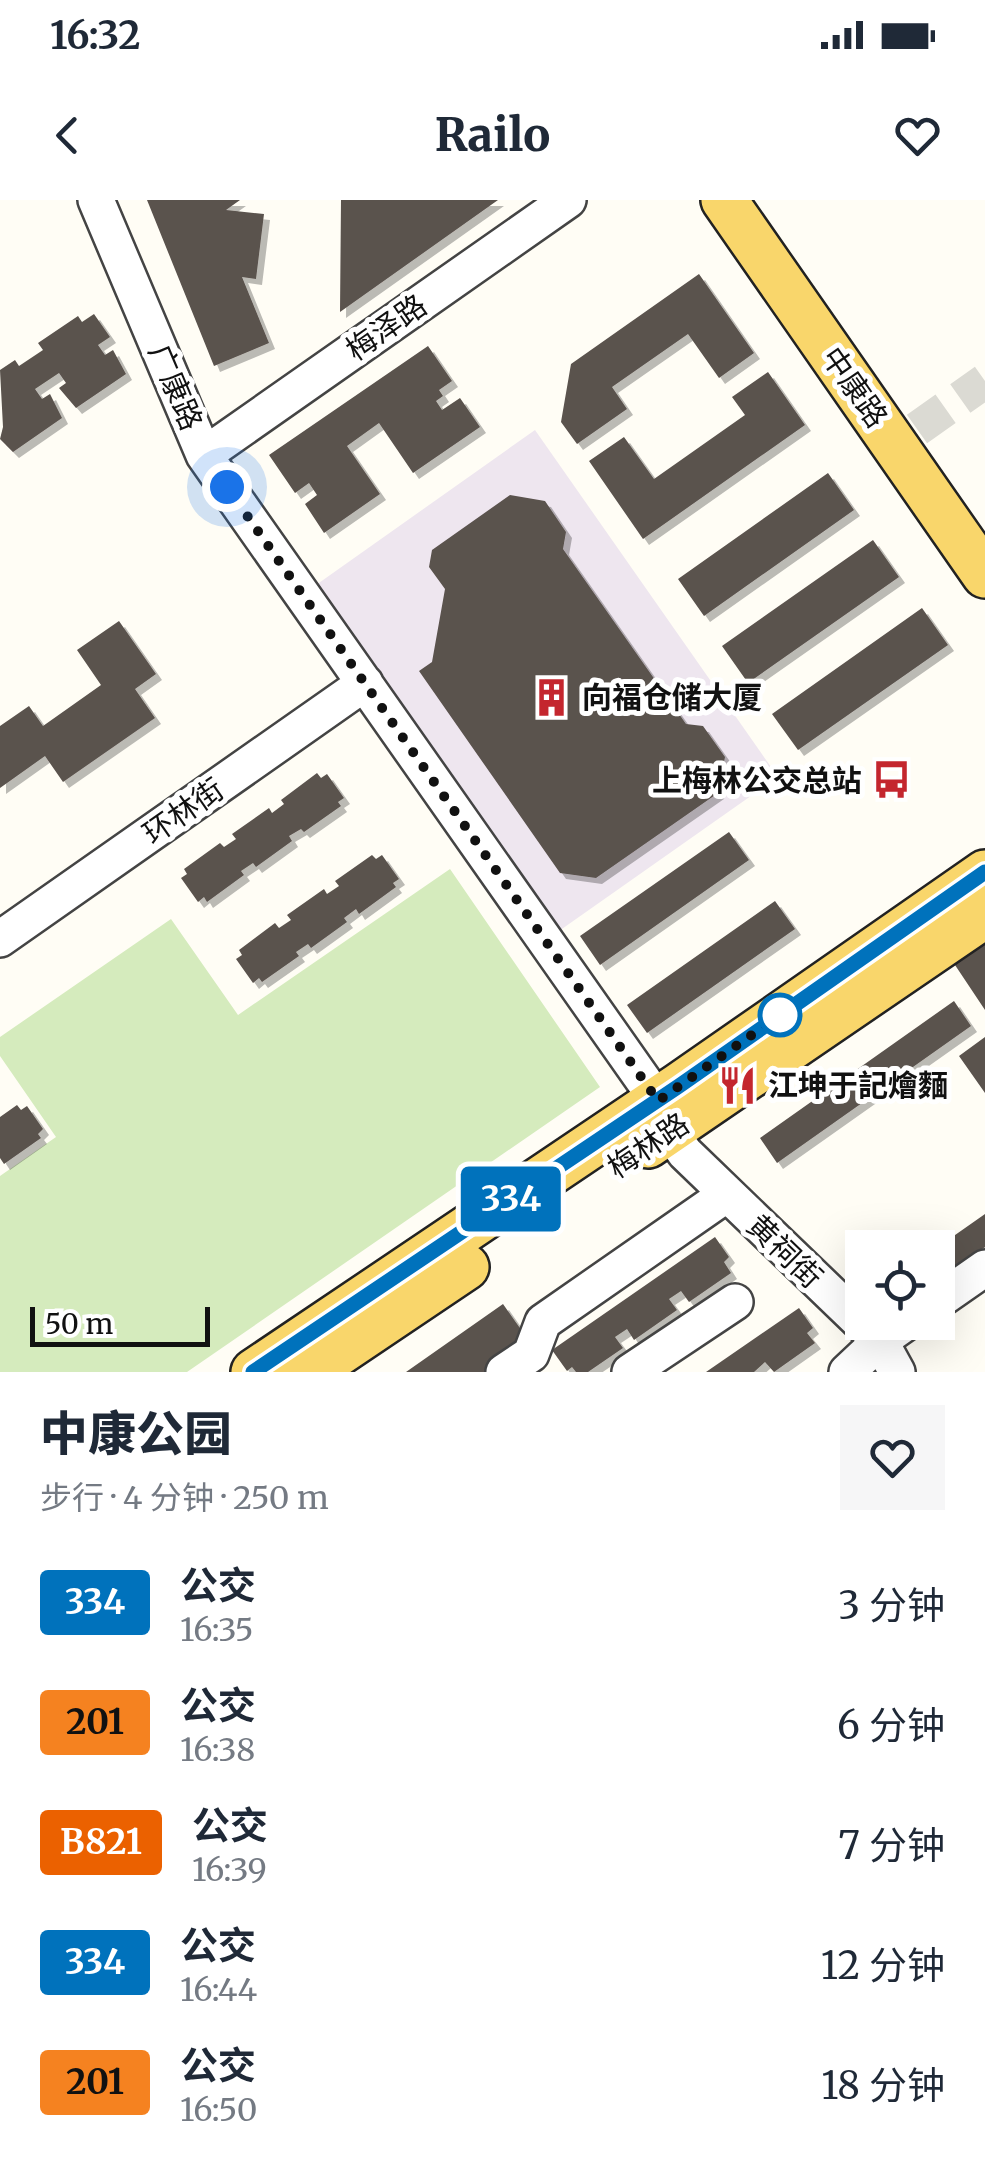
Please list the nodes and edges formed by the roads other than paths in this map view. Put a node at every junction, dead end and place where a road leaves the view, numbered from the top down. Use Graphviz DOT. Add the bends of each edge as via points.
graph roads {
  1 [pos="96,200"];
  2 [pos="568,200"];
  3 [pos="724,200"];
  4 [pos="755,200"];
  5 [pos="204,455"];
  6 [pos="985,528"];
  7 [pos="985,574"];
  8 [pos="365,684"];
  9 [pos="985,872"];
  10 [pos="985,916"];
  11 [pos="0,939"];
  12 [pos="663,1116"];
  13 [pos="727,1194"];
  14 [pos="985,1268"];
  15 [pos="955,1289"];
  16 [pos="845,1292"];
  17 [pos="735,1302"];
  18 [pos="884,1340"];
  19 [pos="894,1340"];
  20 [pos="518,1368"];
  21 [pos="254,1372"];
  22 [pos="310,1372"];
  23 [pos="630,1372"];
  24 [pos="847,1372"];
  25 [pos="898,1372"];
  1 -- 5 [label="street, 广康路"];
  2 -- 5 [label="street, 梅泽路"];
  3 -- 7 [label="main road, 中康路"];
  4 -- 6 [label="main road, 中康路"];
  5 -- 8 [label="street, 广康路"];
  8 -- 11 [label="street, 环林街"];
  8 -- 12 [label="street, 广康路"];
  9 -- 12 [label="main road, 梅林路"];
  10 -- 12 [label="main road, 梅林路"];
  12 -- 13 [label="street, 黄祠街" via="685,1154"];
  12 -- 21 [label="main road, 梅林路"];
  12 -- 22 [label="main road, 梅林路"];
  13 -- 16 [label="street, 黄祠街"];
  13 -- 20 [label="street" via="543,1322"];
  14 -- 15 [label="street"];
  17 -- 23 [label="street"];
  18 -- 24 [label="street"];
  19 -- 25 [label="street, 黄祠街"];
}
